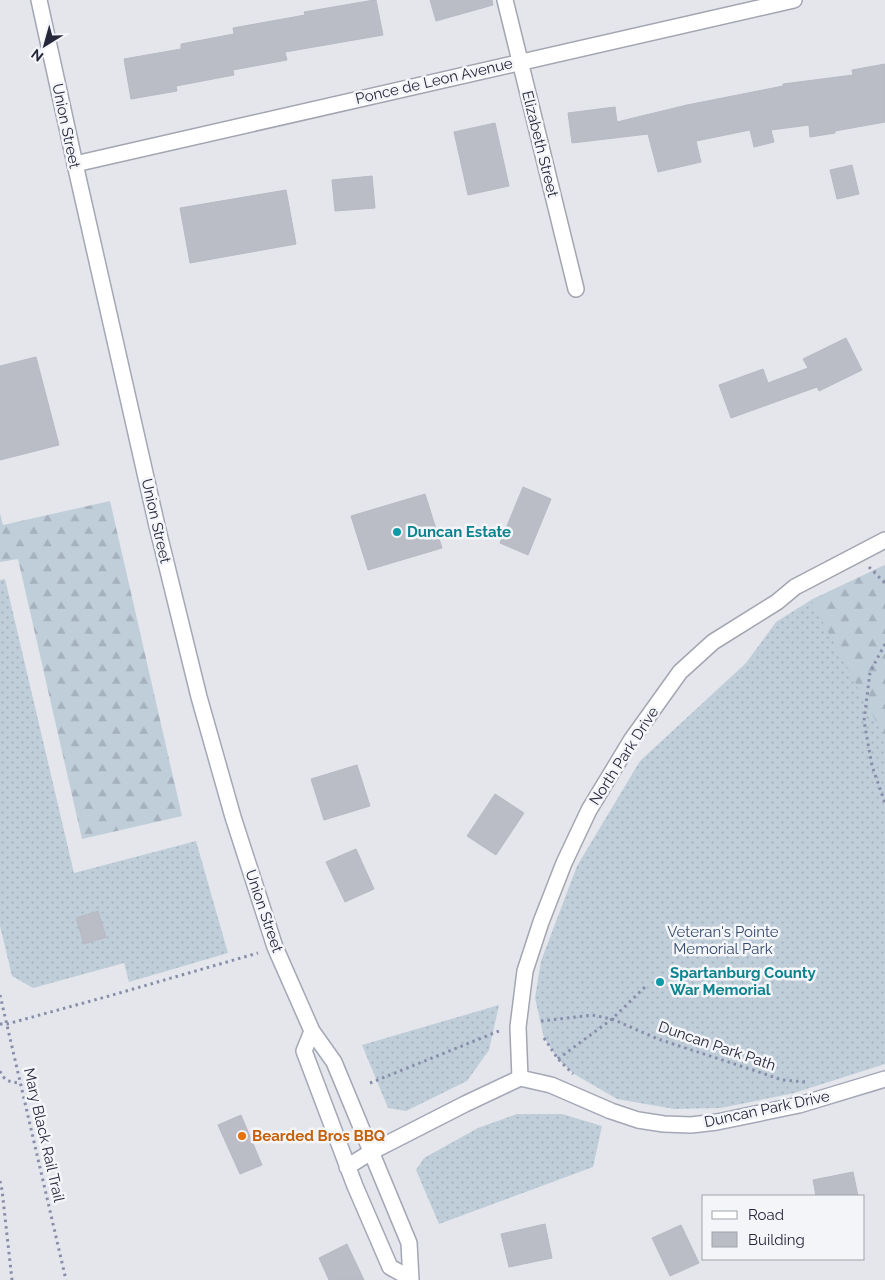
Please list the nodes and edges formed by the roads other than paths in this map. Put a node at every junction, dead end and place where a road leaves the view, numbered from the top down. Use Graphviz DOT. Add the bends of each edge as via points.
graph roads {
  1 [pos="38,0"];
  2 [pos="505,0"];
  3 [pos="794,0"];
  4 [pos="520,62"];
  5 [pos="74,164"];
  6 [pos="576,289"];
  7 [pos="885,540"];
  8 [pos="312,1030"];
  9 [pos="520,1078"];
  10 [pos="885,1079"];
  11 [pos="371,1152"];
  12 [pos="347,1167"];
  13 [pos="411,1279"];
  1 -- 5 [label="street, Union Street"];
  2 -- 4 [label="street, Elizabeth Street"];
  3 -- 4 [label="street, Ponce de Leon Avenue"];
  4 -- 5 [label="street, Ponce de Leon Avenue"];
  4 -- 6 [label="street, Elizabeth Street"];
  5 -- 8 [label="street, Union Street" via="199,697 233,818 275,947"];
  7 -- 9 [label="street, North Park Drive" via="795,588 712,642 680,672 632,739 589,810 541,922 526,971 518,1027"];
  8 -- 11 [label="street, Union Street" via="334,1062"];
  8 -- 12 [label="street, Union Street" via="304,1051"];
  9 -- 10 [label="street, Duncan Park Drive" via="551,1084 638,1120 691,1125 799,1105"];
  9 -- 11 [label="street"];
  11 -- 12 [label="street"];
  11 -- 13 [label="street, Union Street" via="409,1244"];
  12 -- 13 [label="street, Union Street" via="390,1267"];
}
